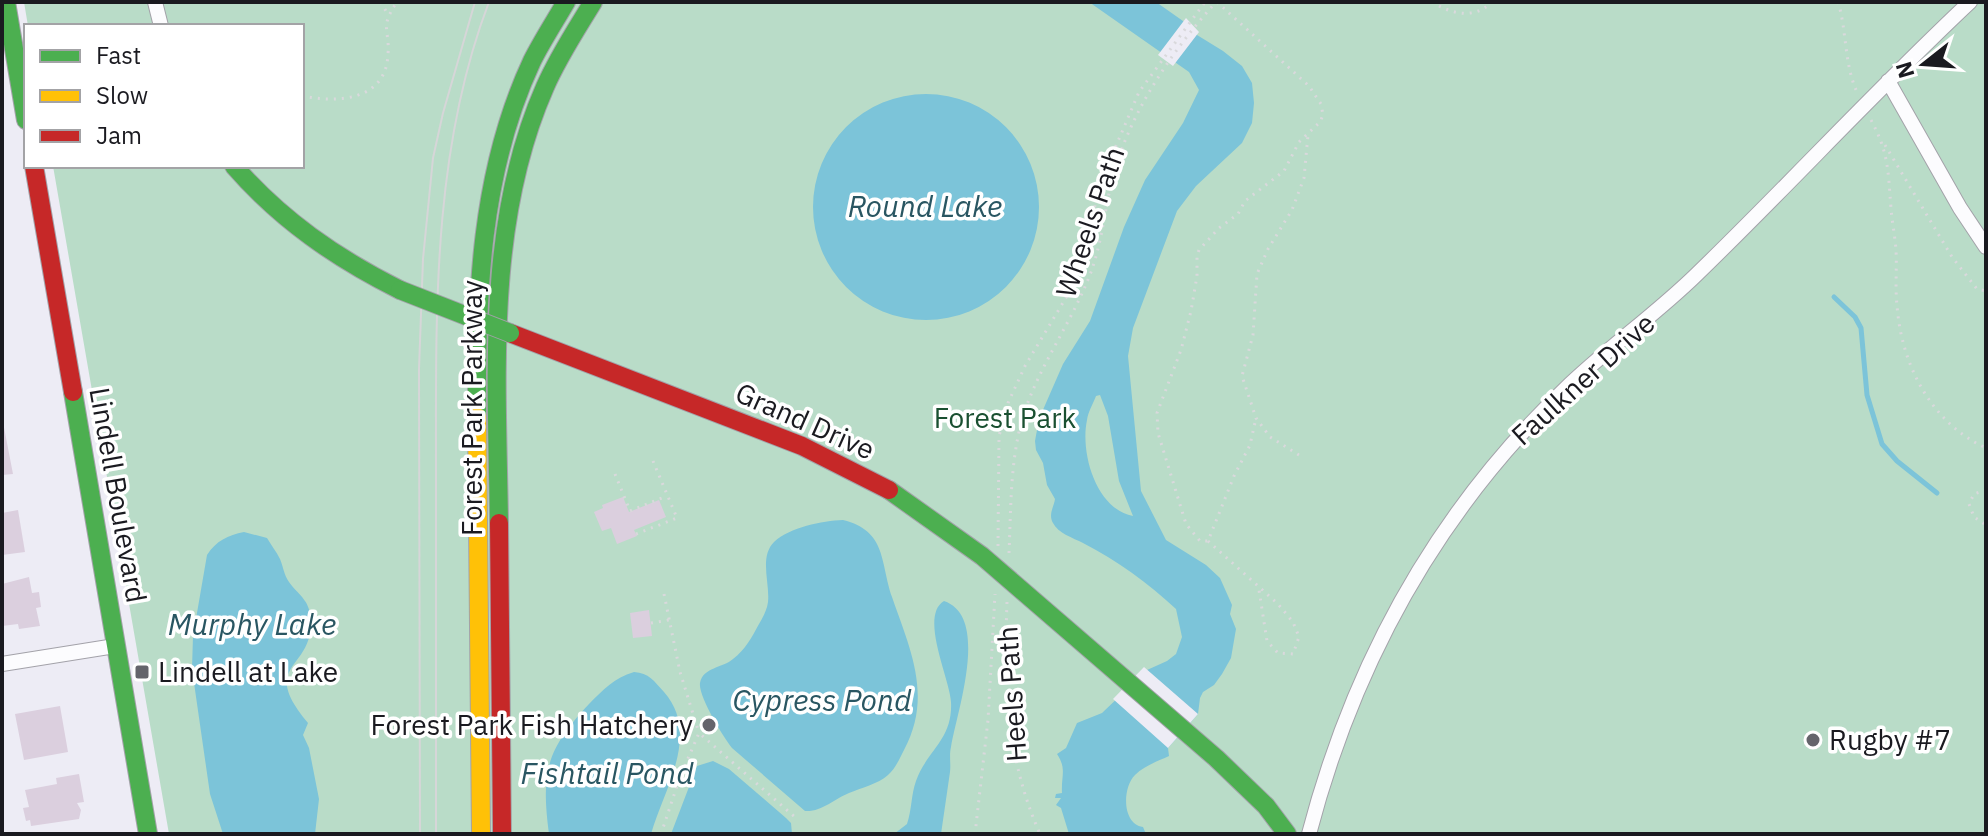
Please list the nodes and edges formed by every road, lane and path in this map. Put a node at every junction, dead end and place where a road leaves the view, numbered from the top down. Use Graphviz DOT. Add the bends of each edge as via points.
graph roads {
  1 [pos="6,2"];
  2 [pos="155,2"];
  3 [pos="381,2"];
  4 [pos="397,2"];
  5 [pos="566,2"];
  6 [pos="593,2"];
  7 [pos="1205,2"];
  8 [pos="1217,2"];
  9 [pos="1432,2"];
  10 [pos="1492,2"];
  11 [pos="1838,2"];
  12 [pos="1970,2"];
  13 [pos="388,15"];
  14 [pos="160,24"];
  15 [pos="1888,81"];
  16 [pos="1856,89"];
  17 [pos="304,96"];
  18 [pos="24,108"];
  19 [pos="1871,121"];
  20 [pos="1308,132"];
  21 [pos="1883,142"];
  22 [pos="34,168"];
  23 [pos="236,168"];
  24 [pos="1986,247"];
  25 [pos="1986,291"];
  26 [pos="1256,418"];
  27 [pos="1986,448"];
  28 [pos="1299,455"];
  29 [pos="653,461"];
  30 [pos="615,474"];
  31 [pos="1986,490"];
  32 [pos="667,495"];
  33 [pos="1986,525"];
  34 [pos="636,534"];
  35 [pos="1208,541"];
  36 [pos="998,548"];
  37 [pos="1009,558"];
  38 [pos="996,589"];
  39 [pos="1259,590"];
  40 [pos="664,594"];
  41 [pos="1007,598"];
  42 [pos="669,620"];
  43 [pos="651,623"];
  44 [pos="115,646"];
  45 [pos="2,664"];
  46 [pos="699,733"];
  47 [pos="796,818"];
  48 [pos="148,834"];
  49 [pos="481,834"];
  50 [pos="502,834"];
  51 [pos="661,834"];
  52 [pos="975,834"];
  53 [pos="1040,834"];
  54 [pos="1287,834"];
  55 [pos="1309,834"];
  1 -- 18 [label="main road"];
  2 -- 14 [label="street"];
  3 -- 13 [label="path"];
  4 -- 13 [label="path"];
  5 -- 49 [label="main road, Forest Park Parkway" via="531,64 506,129 488,198 480,263"];
  6 -- 50 [label="main road, Forest Park Parkway" via="537,102 514,177 504,236 497,361"];
  7 -- 36 [label="path, Wheels Path" via="1139,92 1104,170 1078,271 1025,366 1002,421"];
  8 -- 20 [label="path" via="1309,86 1323,115"];
  8 -- 37 [label="path" via="1144,99 1115,169 1090,273 1023,418 1014,467"];
  9 -- 10 [label="path" via="1460,14"];
  11 -- 16 [label="path"];
  12 -- 15 [label="street, Faulkner Drive"];
  13 -- 17 [label="path" via="389,51 380,83 333,100"];
  15 -- 24 [label="street"];
  15 -- 55 [label="street, Faulkner Drive" via="1693,279 1566,388 1484,475 1429,552 1382,635 1345,716"];
  19 -- 21 [label="path"];
  20 -- 26 [label="path" via="1304,178 1257,274 1253,335 1242,376"];
  20 -- 35 [label="path" via="1284,171 1245,201 1199,250 1188,324 1157,413 1158,433 1186,524 1200,541"];
  21 -- 25 [label="path" via="1952,257 1977,289"];
  21 -- 27 [label="path" via="1897,307 1908,358 1936,411"];
  22 -- 44 [label="main road, Lindell Boulevard"];
  23 -- 54 [label="main road, Grand Drive, bridge" via="304,235 400,290 802,446 898,495 982,556 1184,730 1255,795"];
  26 -- 28 [label="path" via="1270,437"];
  26 -- 35 [label="path" via="1250,445"];
  29 -- 32 [label="path"];
  30 -- 32 [label="path" via="630,511"];
  31 -- 33 [label="path" via="1974,494 1969,504 1974,517"];
  32 -- 34 [label="path" via="677,518"];
  35 -- 39 [label="path"];
  38 -- 52 [label="path"];
  39 -- 39 [label="path" via="1293,622 1299,637 1293,654 1278,653 1267,641"];
  40 -- 42 [label="path"];
  41 -- 53 [label="path, Heels Path" via="1010,738 1021,787"];
  42 -- 43 [label="path"];
  42 -- 46 [label="path"];
  44 -- 45 [label="street"];
  44 -- 48 [label="main road, Lindell Boulevard"];
  46 -- 47 [label="path"];
  46 -- 51 [label="path"];
}
